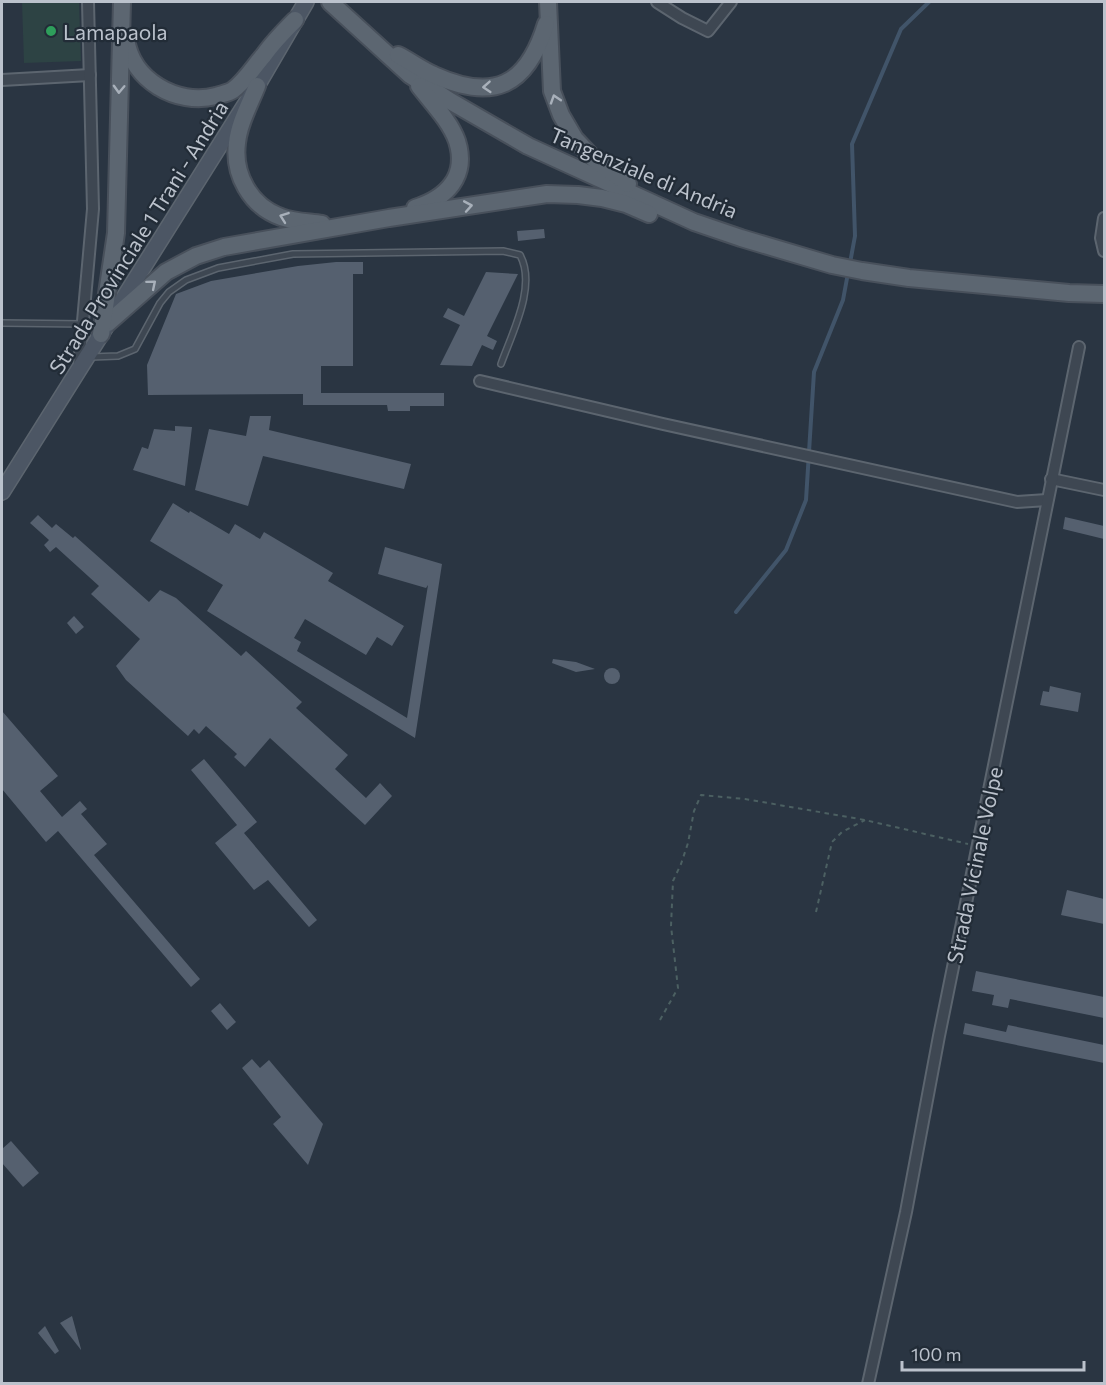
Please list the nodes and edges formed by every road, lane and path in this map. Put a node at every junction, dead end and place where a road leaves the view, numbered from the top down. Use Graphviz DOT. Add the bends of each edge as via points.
graph roads {
  1 [pos="88,2"];
  2 [pos="306,2"];
  3 [pos="330,2"];
  4 [pos="657,2"];
  5 [pos="731,2"];
  6 [pos="122,6"];
  7 [pos="548,9"];
  8 [pos="295,20"];
  9 [pos="382,47"];
  10 [pos="90,75"];
  11 [pos="410,75"];
  12 [pos="2,80"];
  13 [pos="257,86"];
  14 [pos="669,211"];
  15 [pos="389,218"];
  16 [pos="1104,218"];
  17 [pos="694,222"];
  18 [pos="341,226"];
  19 [pos="1104,251"];
  20 [pos="1100,295"];
  21 [pos="2,323"];
  22 [pos="84,324"];
  23 [pos="105,328"];
  24 [pos="1079,347"];
  25 [pos="87,357"];
  26 [pos="501,364"];
  27 [pos="78,372"];
  28 [pos="480,381"];
  29 [pos="1051,479"];
  30 [pos="1104,490"];
  31 [pos="2,492"];
  32 [pos="1047,500"];
  33 [pos="865,820"];
  34 [pos="978,846"];
  35 [pos="816,912"];
  36 [pos="660,1020"];
  37 [pos="868,1383"];
  1 -- 10 [label="street"];
  2 -- 8 [label="main road, Strada Provinciale 1 Trani - Andria"];
  3 -- 9 [label="main road, Tangenziale di Andria"];
  4 -- 5 [label="street" via="708,31"];
  6 -- 8 [label="main road" via="127,50 140,72 160,89 184,98 205,99 231,92"];
  6 -- 23 [label="main road, one-way" via="116,233"];
  7 -- 9 [label="main road, one-way" via="540,43 530,63 511,81 492,88 475,88 433,75"];
  14 -- 7 [label="main road, one-way" via="618,178 575,139 552,91"];
  8 -- 13 [label="main road, Strada Provinciale 1 Trani - Andria"];
  9 -- 11 [label="main road, Tangenziale di Andria"];
  10 -- 12 [label="street"];
  10 -- 22 [label="street" via="93,209"];
  11 -- 14 [label="main road, Tangenziale di Andria" via="528,146"];
  11 -- 15 [label="main road" via="457,140 461,160 454,183 446,192 427,204"];
  18 -- 13 [label="main road, one-way" via="279,216 252,197 241,179 237,142"];
  13 -- 23 [label="main road, Strada Provinciale 1 Trani - Andria"];
  14 -- 17 [label="main road, Tangenziale di Andria"];
  15 -- 17 [label="main road, one-way" via="547,194 626,204 664,220"];
  15 -- 18 [label="main road"];
  16 -- 19 [label="street"];
  17 -- 20 [label="main road, Tangenziale di Andria" via="862,271"];
  23 -- 18 [label="main road, one-way" via="166,272 196,256 224,247"];
  21 -- 22 [label="lane"];
  22 -- 27 [label="street"];
  23 -- 25 [label="main road, Strada Provinciale 1 Trani - Andria"];
  24 -- 29 [label="street, Strada Vicinale Volpe"];
  25 -- 26 [label="lane" via="118,356 135,349 169,292 186,280 218,268 293,254 503,251 520,255 526,265 526,287"];
  25 -- 27 [label="main road, Strada Provinciale 1 Trani - Andria"];
  27 -- 31 [label="main road, Strada Provinciale 1 Trani - Andria"];
  28 -- 32 [label="street" via="1017,502"];
  29 -- 30 [label="street"];
  29 -- 32 [label="street, Strada Vicinale Volpe"];
  32 -- 34 [label="street, Strada Vicinale Volpe"];
  33 -- 34 [label="path"];
  33 -- 35 [label="path" via="832,842"];
  33 -- 36 [label="path" via="701,795 685,854 673,881 671,926 678,988"];
  34 -- 37 [label="street, Strada Vicinale Volpe"];
}
